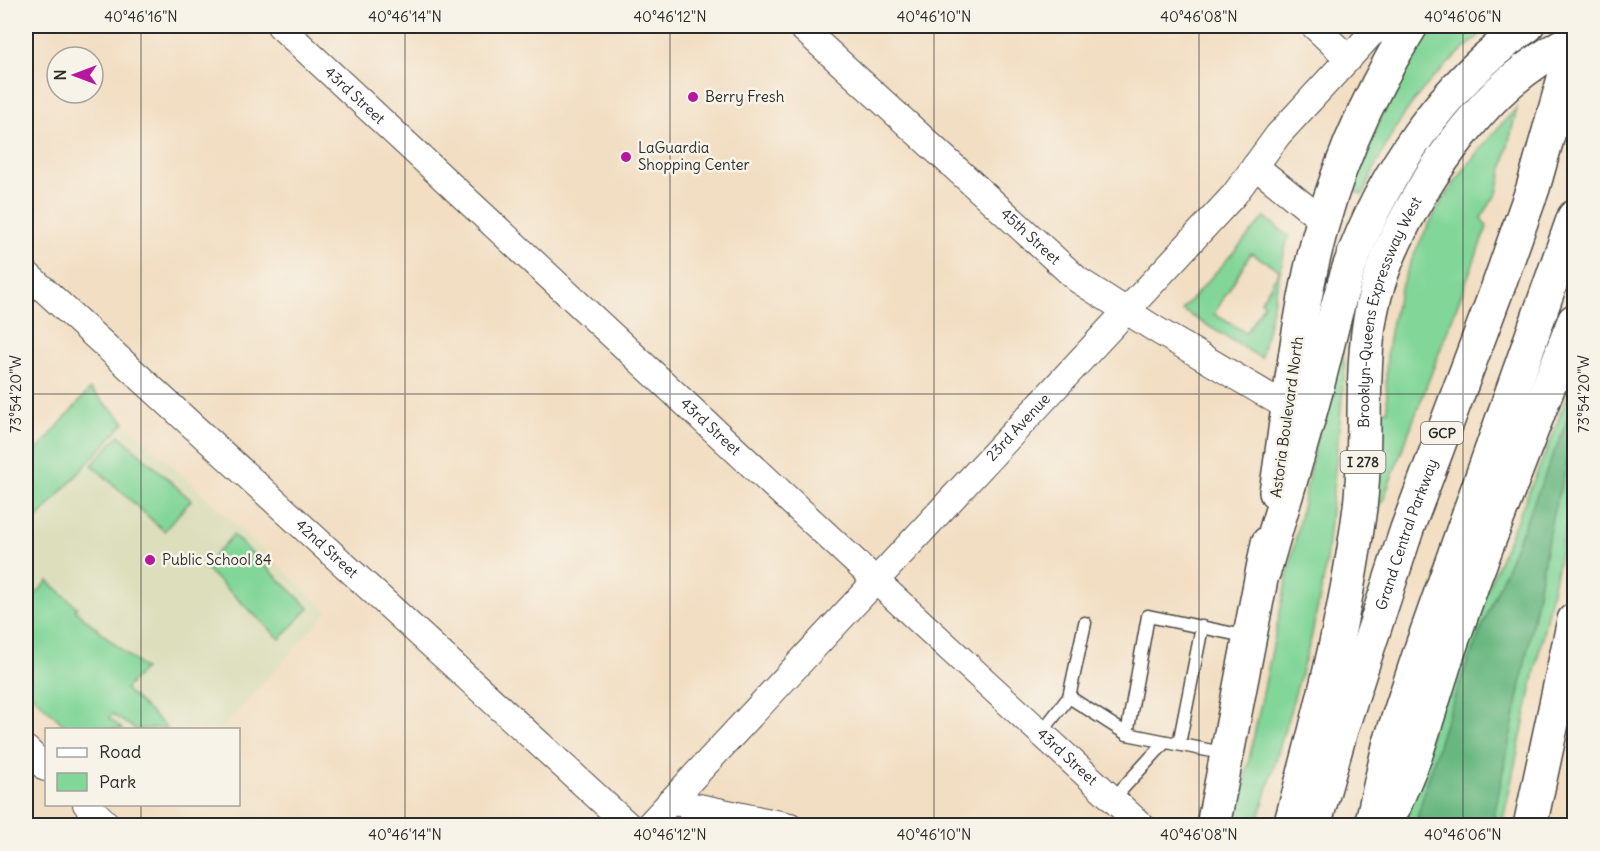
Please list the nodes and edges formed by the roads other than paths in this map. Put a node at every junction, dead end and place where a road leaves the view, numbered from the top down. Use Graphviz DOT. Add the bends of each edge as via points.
graph roads {
  1 [pos="280,26"];
  2 [pos="800,26"];
  3 [pos="1314,26"];
  4 [pos="1383,26"];
  5 [pos="1411,26"];
  6 [pos="1527,26"];
  7 [pos="1575,41"];
  8 [pos="1349,58"];
  9 [pos="1255,166"];
  10 [pos="1575,217"];
  11 [pos="1323,221"];
  12 [pos="26,273"];
  13 [pos="1126,312"];
  14 [pos="1575,321"];
  15 [pos="1289,408"];
  16 [pos="1264,571"];
  17 [pos="875,580"];
  18 [pos="1575,620"];
  19 [pos="1085,623"];
  20 [pos="1202,627"];
  21 [pos="1250,637"];
  22 [pos="1070,697"];
  23 [pos="1041,733"];
  24 [pos="1127,734"];
  25 [pos="1165,742"];
  26 [pos="1179,744"];
  27 [pos="26,749"];
  28 [pos="1227,754"];
  29 [pos="45,767"];
  30 [pos="1113,799"];
  31 [pos="670,801"];
  32 [pos="88,806"];
  33 [pos="109,825"];
  34 [pos="629,825"];
  35 [pos="648,825"];
  36 [pos="790,825"];
  37 [pos="1142,825"];
  38 [pos="1213,825"];
  39 [pos="1290,825"];
  40 [pos="1314,825"];
  41 [pos="1371,825"];
  42 [pos="1386,825"];
  43 [pos="1530,825"];
  1 -- 17 [label="street, 43rd Street"];
  2 -- 13 [label="street, 45th Street" via="1078,280"];
  3 -- 8 [label="street"];
  4 -- 8 [label="street, 23rd Avenue"];
  5 -- 11 [label="main road, Astoria Boulevard North" via="1361,118"];
  6 -- 16 [label="main road" via="1492,52 1462,82 1401,161 1381,195 1336,308"];
  7 -- 39 [label="main road, Brooklyn-Queens Expressway West / I 278" via="1532,64 1474,119 1412,208 1388,255 1369,322 1362,491 1355,545 1334,656"];
  7 -- 40 [label="main road, Grand Central Parkway / GCP" via="1533,189 1403,539"];
  8 -- 9 [label="street, 23rd Avenue" via="1278,135"];
  9 -- 11 [label="street"];
  9 -- 13 [label="street, 23rd Avenue" via="1234,195"];
  10 -- 41 [label="main road" via="1422,646 1389,746"];
  11 -- 15 [label="main road, Astoria Boulevard North" via="1306,288"];
  12 -- 34 [label="street, 42nd Street"];
  13 -- 15 [label="street, 45th Street"];
  13 -- 17 [label="street, 23rd Avenue"];
  14 -- 42 [label="main road" via="1476,574 1416,754"];
  15 -- 16 [label="main road, Astoria Boulevard North"];
  16 -- 21 [label="main road, Astoria Boulevard North"];
  17 -- 23 [label="street, 43rd Street"];
  17 -- 31 [label="street, 23rd Avenue"];
  18 -- 43 [label="main road"];
  19 -- 22 [label="lane"];
  20 -- 21 [label="lane"];
  20 -- 24 [label="lane" via="1148,616 1137,697"];
  20 -- 26 [label="lane"];
  21 -- 28 [label="main road, Astoria Boulevard North"];
  22 -- 23 [label="lane"];
  22 -- 24 [label="lane"];
  23 -- 30 [label="street, 43rd Street"];
  24 -- 25 [label="lane"];
  25 -- 26 [label="lane"];
  25 -- 30 [label="lane"];
  26 -- 28 [label="lane"];
  27 -- 29 [label="street"];
  28 -- 38 [label="main road, Astoria Boulevard North"];
  30 -- 37 [label="street, 43rd Street"];
  31 -- 35 [label="street, 23rd Avenue"];
  31 -- 36 [label="street"];
  32 -- 33 [label="street"];
}
